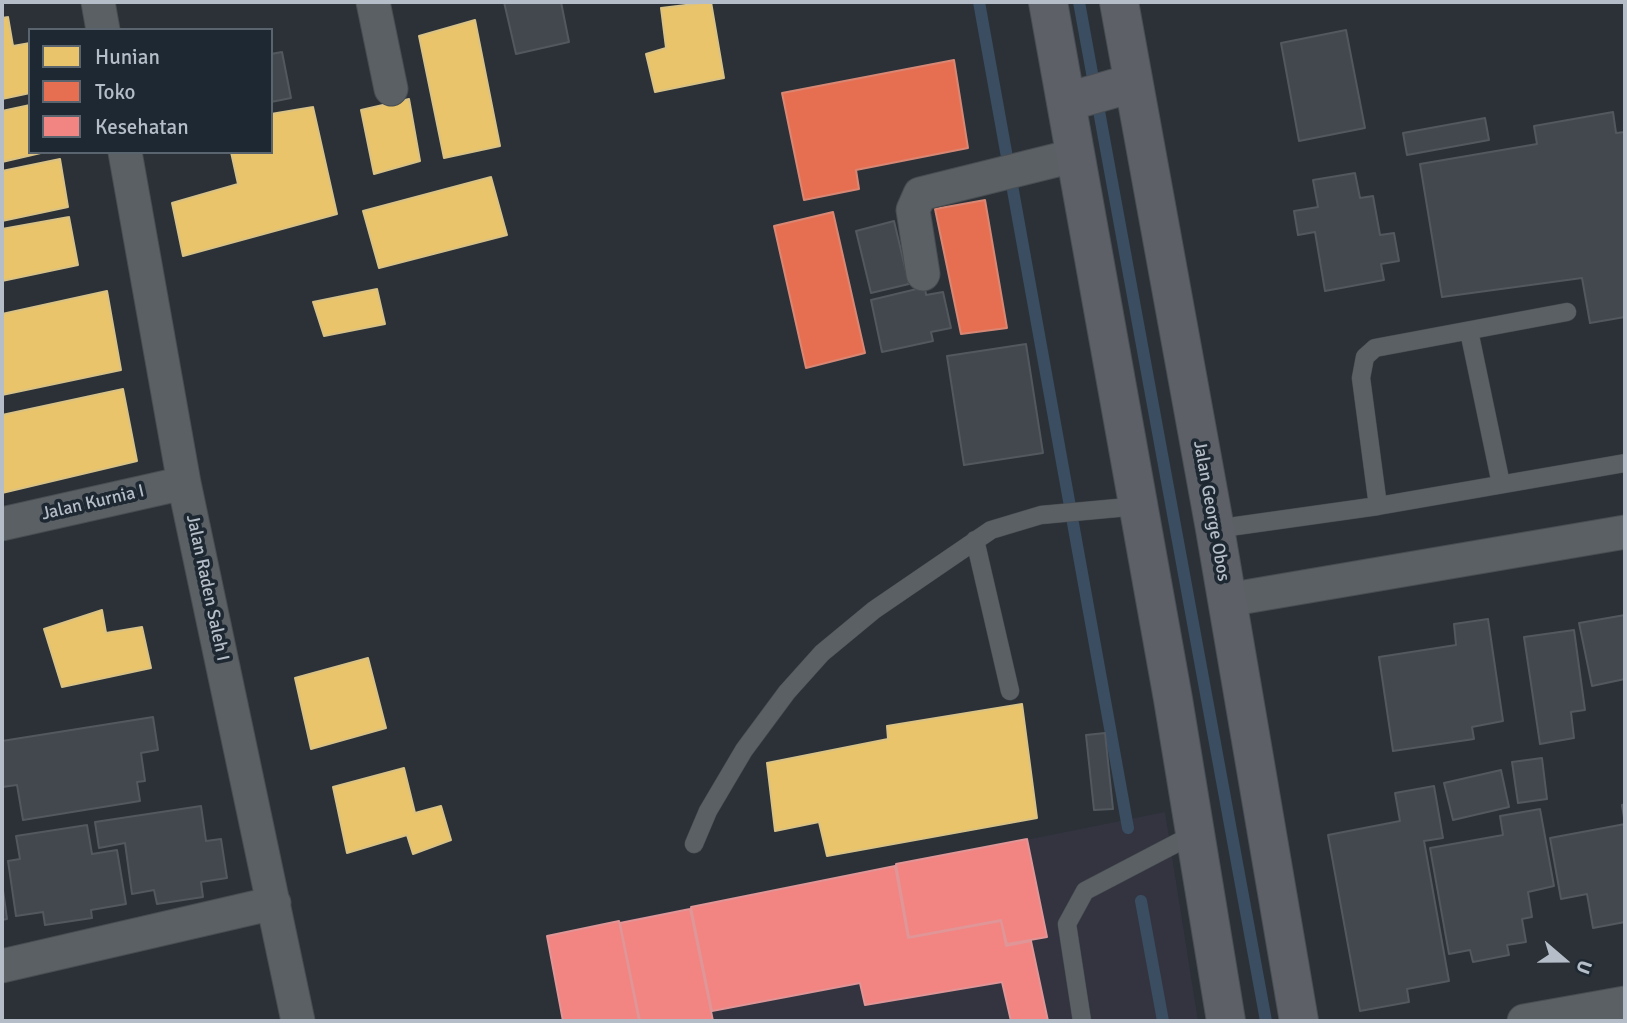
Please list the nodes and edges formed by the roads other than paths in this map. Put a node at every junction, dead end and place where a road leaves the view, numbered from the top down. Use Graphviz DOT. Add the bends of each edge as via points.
graph roads {
  1 [pos="98,2"];
  2 [pos="373,2"];
  3 [pos="1048,2"];
  4 [pos="1119,2"];
  5 [pos="103,28"];
  6 [pos="1133,83"];
  7 [pos="391,89"];
  8 [pos="1068,102"];
  9 [pos="125,154"];
  10 [pos="1077,155"];
  11 [pos="923,274"];
  12 [pos="1567,312"];
  13 [pos="1469,331"];
  14 [pos="1625,463"];
  15 [pos="184,483"];
  16 [pos="1501,484"];
  17 [pos="1139,506"];
  18 [pos="1378,506"];
  19 [pos="2,524"];
  20 [pos="1215,529"];
  21 [pos="1625,532"];
  22 [pos="975,540"];
  23 [pos="1227,600"];
  24 [pos="1010,691"];
  25 [pos="1196,833"];
  26 [pos="694,844"];
  27 [pos="274,904"];
  28 [pos="2,966"];
  29 [pos="1625,1003"];
  30 [pos="298,1021"];
  31 [pos="1082,1021"];
  32 [pos="1226,1021"];
  33 [pos="1299,1021"];
  34 [pos="1524,1021"];
  1 -- 5 [label="street"];
  2 -- 7 [label="street"];
  3 -- 8 [label="main road"];
  4 -- 6 [label="main road, Jalan George Obos"];
  6 -- 8 [label="main road"];
  6 -- 20 [label="main road, Jalan George Obos"];
  8 -- 10 [label="main road"];
  9 -- 15 [label="street, Jalan Raden Saleh I"];
  10 -- 11 [label="street" via="920,194 913,210"];
  10 -- 17 [label="main road"];
  12 -- 13 [label="lane"];
  13 -- 16 [label="lane"];
  13 -- 18 [label="lane" via="1375,348 1365,357 1361,378"];
  14 -- 16 [label="lane"];
  15 -- 19 [label="street, Jalan Kurnia I"];
  15 -- 27 [label="street, Jalan Raden Saleh I"];
  16 -- 18 [label="lane"];
  17 -- 22 [label="lane" via="1041,515 991,530"];
  17 -- 25 [label="main road"];
  18 -- 20 [label="lane"];
  20 -- 23 [label="main road, Jalan George Obos"];
  21 -- 23 [label="street"];
  22 -- 24 [label="lane"];
  22 -- 26 [label="lane" via="874,610 822,653 744,750"];
  23 -- 33 [label="main road, Jalan George Obos"];
  25 -- 31 [label="lane" via="1085,891 1067,924"];
  25 -- 32 [label="main road"];
  27 -- 28 [label="street"];
  27 -- 30 [label="street, Jalan Raden Saleh I"];
  29 -- 34 [label="street"];
}
